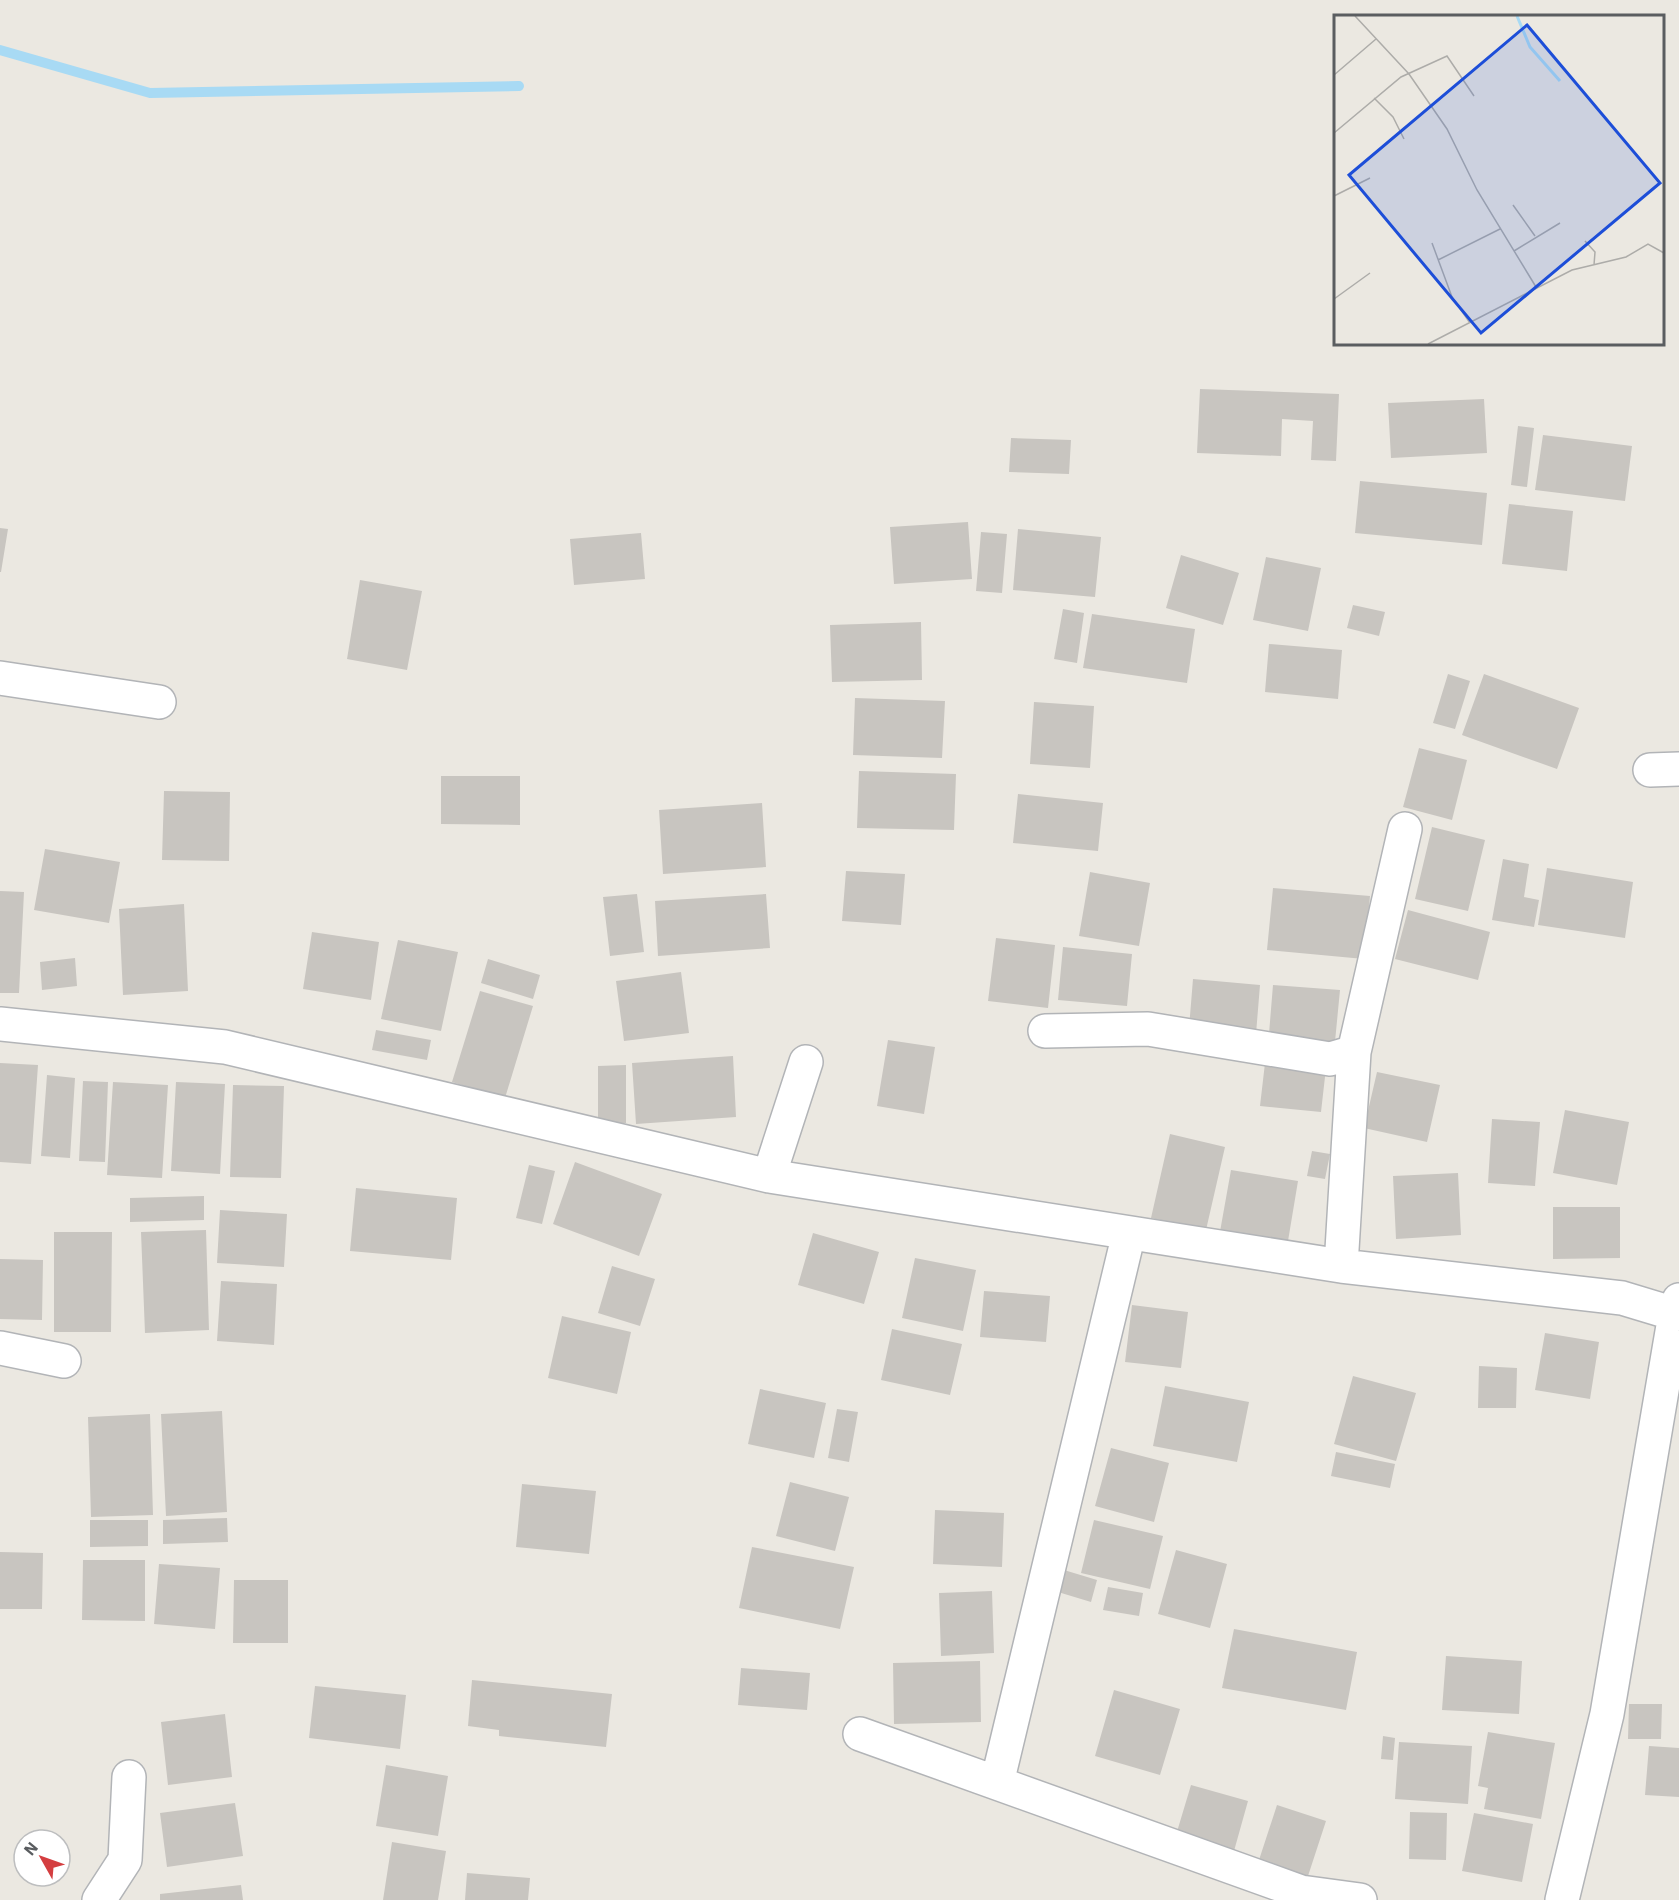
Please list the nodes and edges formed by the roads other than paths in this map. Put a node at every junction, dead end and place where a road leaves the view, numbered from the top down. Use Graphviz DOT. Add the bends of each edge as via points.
graph roads {
  1 [pos="0,678"];
  2 [pos="159,702"];
  3 [pos="1405,829"];
  4 [pos="0,1024"];
  5 [pos="1045,1030"];
  6 [pos="1354,1052"];
  7 [pos="806,1062"];
  8 [pos="769,1176"];
  9 [pos="1129,1233"];
  10 [pos="1341,1266"];
  11 [pos="1677,1307"];
  12 [pos="0,1348"];
  13 [pos="64,1361"];
  14 [pos="860,1734"];
  15 [pos="129,1777"];
  16 [pos="997,1783"];
  17 [pos="99,1900"];
  18 [pos="1360,1900"];
  19 [pos="1562,1900"];
  1 -- 2 [label="street"];
  3 -- 6 [label="street"];
  4 -- 8 [label="street" via="225,1047"];
  5 -- 6 [label="street" via="1148,1029 1330,1059"];
  6 -- 10 [label="street"];
  7 -- 8 [label="street"];
  8 -- 9 [label="street"];
  9 -- 10 [label="street"];
  9 -- 16 [label="street"];
  10 -- 11 [label="street"];
  11 -- 19 [label="street" via="1607,1714"];
  12 -- 13 [label="street"];
  14 -- 16 [label="street"];
  15 -- 17 [label="street" via="125,1860"];
  16 -- 18 [label="street" via="1301,1892"];
}
